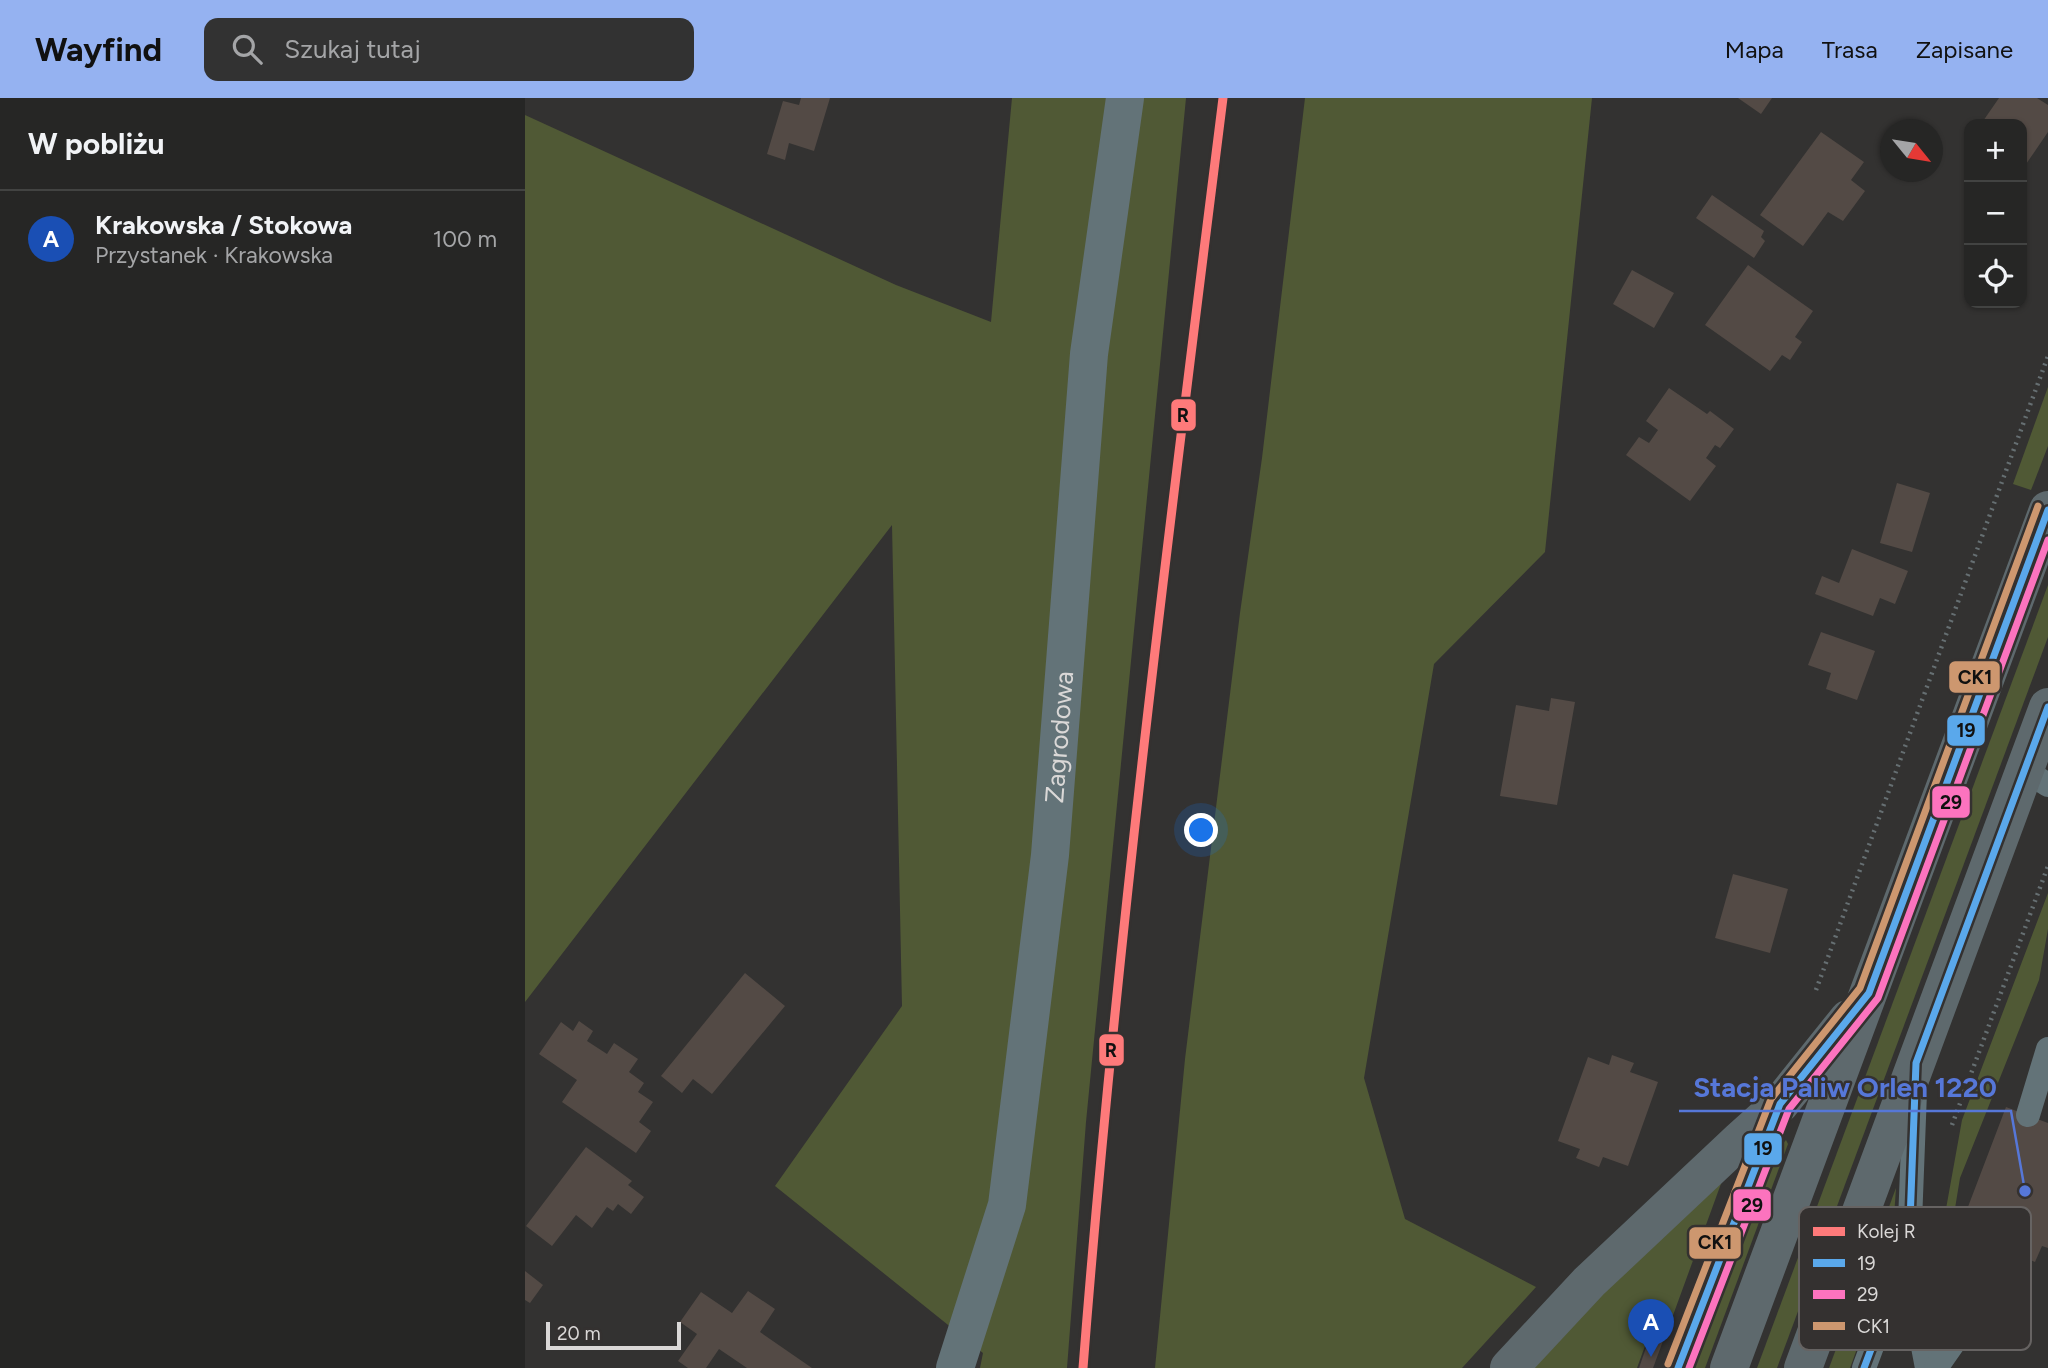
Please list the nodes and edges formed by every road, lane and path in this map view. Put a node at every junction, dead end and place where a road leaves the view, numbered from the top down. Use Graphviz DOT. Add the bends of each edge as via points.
graph roads {
  1 [pos="1125,98"];
  2 [pos="2048,356"];
  3 [pos="2048,510"];
  4 [pos="2048,707"];
  5 [pos="2036,777"];
  6 [pos="2048,866"];
  7 [pos="1869,993"];
  8 [pos="1812,1000"];
  9 [pos="2048,1049"];
  10 [pos="1916,1063"];
  11 [pos="1780,1104"];
  12 [pos="2028,1115"];
  13 [pos="1950,1136"];
  14 [pos="1863,1207"];
  15 [pos="1911,1207"];
  16 [pos="1810,1350"];
  17 [pos="1871,1350"];
  18 [pos="1927,1350"];
  19 [pos="1939,1350"];
  20 [pos="1945,1350"];
  21 [pos="955,1368"];
  22 [pos="1509,1368"];
  23 [pos="1678,1368"];
  24 [pos="1729,1368"];
  25 [pos="1803,1368"];
  26 [pos="1864,1368"];
  27 [pos="1932,1368"];
  1 -- 21 [label="street, Zagrodowa" via="1089,354 1050,855 1007,1205"];
  2 -- 8 [label="path"];
  3 -- 7 [label="main road"];
  4 -- 5 [label="main road"];
  5 -- 10 [label="main road"];
  6 -- 13 [label="path"];
  7 -- 11 [label="main road"];
  7 -- 24 [label="main road"];
  9 -- 12 [label="lane"];
  10 -- 14 [label="main road"];
  10 -- 15 [label="lane"];
  11 -- 22 [label="main road" via="1589,1282"];
  11 -- 23 [label="lane"];
  16 -- 25 [label="main road"];
  17 -- 26 [label="lane"];
  18 -- 27 [label="lane"];
  19 -- 27 [label="lane"];
  20 -- 27 [label="lane"];
}
